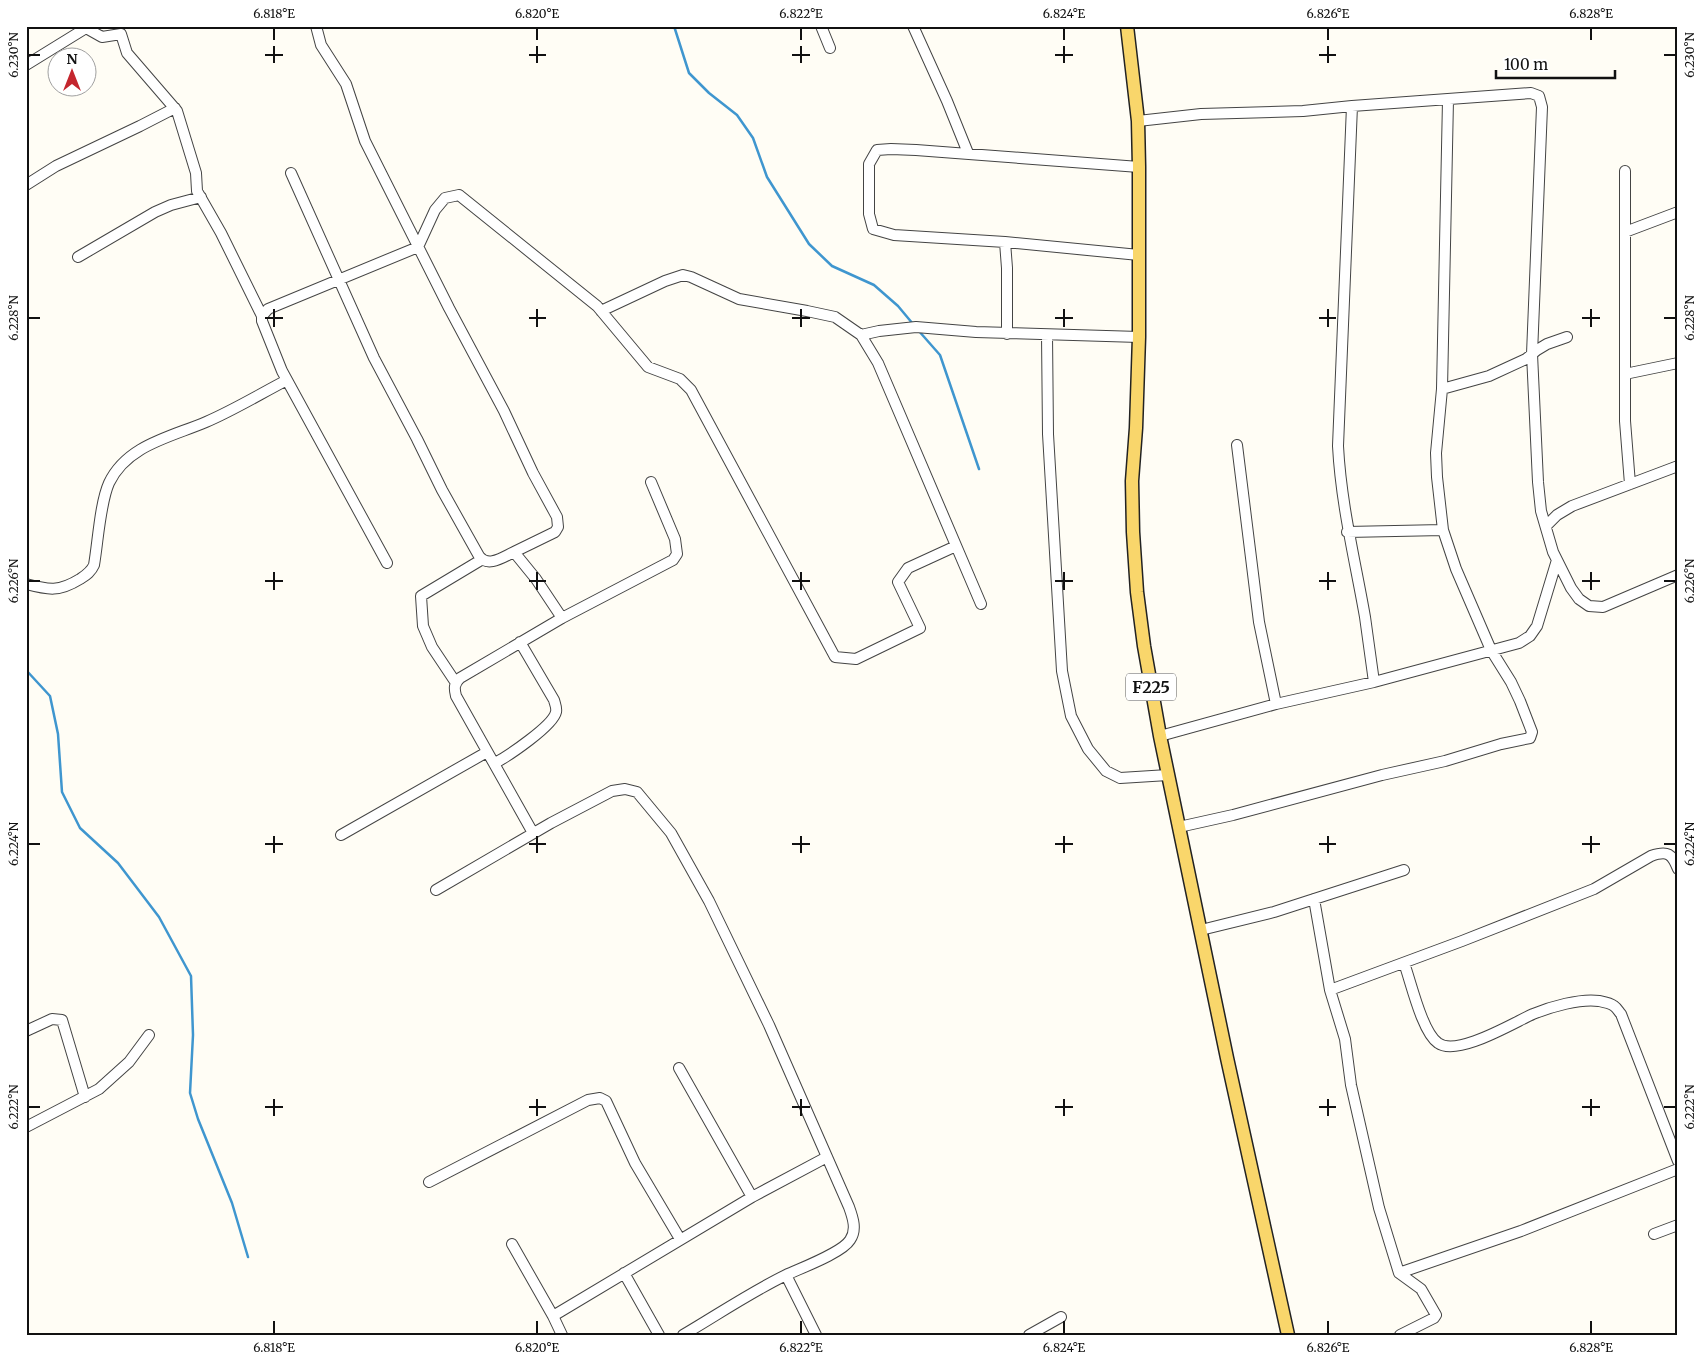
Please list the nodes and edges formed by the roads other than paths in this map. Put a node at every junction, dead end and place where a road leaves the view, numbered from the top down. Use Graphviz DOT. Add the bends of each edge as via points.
graph roads {
  1 [pos="316,26"];
  2 [pos="821,26"];
  3 [pos="912,26"];
  4 [pos="1127,26"];
  5 [pos="830,48"];
  6 [pos="26,65"];
  7 [pos="1448,100"];
  8 [pos="1352,106"];
  9 [pos="175,108"];
  10 [pos="1138,121"];
  11 [pos="968,153"];
  12 [pos="1139,167"];
  13 [pos="1625,171"];
  14 [pos="291,173"];
  15 [pos="26,186"];
  16 [pos="201,197"];
  17 [pos="1678,212"];
  18 [pos="1625,232"];
  19 [pos="1005,242"];
  20 [pos="418,247"];
  21 [pos="1139,255"];
  22 [pos="78,257"];
  23 [pos="338,280"];
  24 [pos="601,311"];
  25 [pos="262,316"];
  26 [pos="1007,334"];
  27 [pos="861,335"];
  28 [pos="1047,335"];
  29 [pos="1567,337"];
  30 [pos="1139,338"];
  31 [pos="1532,354"];
  32 [pos="1678,363"];
  33 [pos="1626,374"];
  34 [pos="287,380"];
  35 [pos="1442,388"];
  36 [pos="1237,445"];
  37 [pos="1678,466"];
  38 [pos="650,482"];
  39 [pos="1630,484"];
  40 [pos="1546,526"];
  41 [pos="1443,530"];
  42 [pos="1348,532"];
  43 [pos="956,546"];
  44 [pos="514,552"];
  45 [pos="481,560"];
  46 [pos="1557,560"];
  47 [pos="387,563"];
  48 [pos="1678,575"];
  49 [pos="26,584"];
  50 [pos="981,604"];
  51 [pos="562,618"];
  52 [pos="520,642"];
  53 [pos="1491,650"];
  54 [pos="1374,682"];
  55 [pos="456,683"];
  56 [pos="1276,704"];
  57 [pos="1160,736"];
  58 [pos="487,752"];
  59 [pos="495,764"];
  60 [pos="1168,775"];
  61 [pos="1179,827"];
  62 [pos="533,834"];
  63 [pos="341,835"];
  64 [pos="1678,869"];
  65 [pos="1404,870"];
  66 [pos="436,890"];
  67 [pos="1314,899"];
  68 [pos="1201,930"];
  69 [pos="1404,963"];
  70 [pos="1330,990"];
  71 [pos="26,1031"];
  72 [pos="149,1036"];
  73 [pos="679,1068"];
  74 [pos="85,1096"];
  75 [pos="26,1127"];
  76 [pos="827,1157"];
  77 [pos="1678,1161"];
  78 [pos="1678,1168"];
  79 [pos="429,1182"];
  80 [pos="752,1197"];
  81 [pos="1678,1225"];
  82 [pos="1654,1234"];
  83 [pos="680,1239"];
  84 [pos="512,1244"];
  85 [pos="624,1273"];
  86 [pos="1399,1273"];
  87 [pos="786,1275"];
  88 [pos="553,1316"];
  89 [pos="1061,1317"];
  90 [pos="562,1335"];
  91 [pos="659,1335"];
  92 [pos="683,1335"];
  93 [pos="816,1335"];
  94 [pos="1029,1335"];
  95 [pos="1288,1335"];
  96 [pos="1400,1335"];
  1 -- 20 [label="street" via="321,45 346,84 365,141"];
  2 -- 5 [label="street"];
  3 -- 11 [label="street"];
  4 -- 10 [label="main road, F225"];
  6 -- 9 [label="street" via="86,28 102,37 121,34 127,53"];
  7 -- 8 [label="street"];
  7 -- 31 [label="street" via="1539,96 1542,107"];
  7 -- 35 [label="street"];
  8 -- 10 [label="street" via="1201,114"];
  8 -- 42 [label="street" via="1338,446"];
  9 -- 15 [label="street" via="56,166"];
  9 -- 16 [label="street"];
  10 -- 12 [label="main road, F225"];
  11 -- 12 [label="street"];
  11 -- 19 [label="street" via="877,150 869,164 868,214 873,229 894,235"];
  12 -- 21 [label="main road, F225"];
  13 -- 18 [label="street"];
  14 -- 23 [label="street"];
  16 -- 22 [label="street" via="155,212"];
  16 -- 25 [label="street"];
  17 -- 18 [label="street"];
  18 -- 33 [label="street"];
  19 -- 21 [label="street"];
  19 -- 26 [label="street"];
  20 -- 23 [label="street"];
  20 -- 24 [label="street" via="435,210 445,198 460,195"];
  20 -- 44 [label="street" via="559,522 555,532"];
  21 -- 30 [label="main road, F225"];
  23 -- 25 [label="street" via="268,309"];
  23 -- 45 [label="street" via="374,358"];
  24 -- 27 [label="street" via="682,275 738,300 835,317"];
  24 -- 43 [label="street" via="648,368 680,380 691,390 835,657 856,659 920,628 898,582 908,568"];
  25 -- 34 [label="street"];
  26 -- 27 [label="street" via="916,327"];
  26 -- 28 [label="street"];
  27 -- 43 [label="street" via="878,363"];
  28 -- 30 [label="street"];
  28 -- 60 [label="street" via="1048,434 1062,671 1070,716 1088,749 1106,771 1120,778"];
  29 -- 31 [label="street"];
  30 -- 57 [label="main road, F225" via="1132,480 1133,532 1144,646"];
  31 -- 35 [label="street" via="1490,376"];
  31 -- 40 [label="street" via="1538,482"];
  32 -- 33 [label="street"];
  33 -- 39 [label="street"];
  34 -- 47 [label="street"];
  34 -- 49 [label="street" via="207,422 135,452 118,468 109,483 92,570 58,589 48,590"];
  35 -- 41 [label="street" via="1436,453"];
  36 -- 56 [label="street" via="1259,622"];
  37 -- 39 [label="street"];
  38 -- 51 [label="street" via="675,539 677,554 673,560"];
  39 -- 40 [label="street" via="1572,506"];
  40 -- 46 [label="street"];
  41 -- 42 [label="street"];
  41 -- 53 [label="street" via="1456,570"];
  42 -- 54 [label="street"];
  43 -- 50 [label="street"];
  44 -- 45 [label="street" via="490,562"];
  44 -- 51 [label="street"];
  45 -- 55 [label="street" via="421,596 423,626 432,647"];
  46 -- 48 [label="street" via="1579,600 1589,606 1604,607"];
  46 -- 53 [label="street" via="1537,626 1530,636 1519,644"];
  51 -- 52 [label="street"];
  52 -- 55 [label="street"];
  52 -- 59 [label="street" via="557,710 529,740"];
  53 -- 54 [label="street"];
  53 -- 61 [label="street" via="1520,701 1532,732 1530,738"];
  54 -- 56 [label="street"];
  55 -- 58 [label="street" via="456,696"];
  56 -- 57 [label="street"];
  57 -- 60 [label="main road, F225"];
  58 -- 59 [label="street"];
  58 -- 63 [label="street"];
  59 -- 62 [label="street"];
  60 -- 61 [label="main road, F225"];
  61 -- 68 [label="main road, F225"];
  62 -- 66 [label="street"];
  62 -- 76 [label="street" via="612,791 625,789 637,792 671,833 709,901 769,1025"];
  64 -- 69 [label="street" via="1673,857 1659,853 1594,889"];
  65 -- 67 [label="street"];
  67 -- 68 [label="street"];
  67 -- 70 [label="street"];
  68 -- 95 [label="main road, F225"];
  69 -- 70 [label="street"];
  69 -- 77 [label="street" via="1430,1035 1447,1047 1502,1030 1535,1013 1580,1000 1614,1006 1621,1014"];
  70 -- 86 [label="street" via="1345,1039 1351,1085 1378,1208"];
  71 -- 74 [label="street" via="52,1020 62,1020"];
  72 -- 74 [label="street" via="129,1062 99,1090"];
  73 -- 80 [label="street"];
  74 -- 75 [label="street"];
  76 -- 80 [label="street"];
  76 -- 87 [label="street" via="849,1207 854,1234 850,1242 825,1258"];
  78 -- 86 [label="street" via="1521,1231"];
  79 -- 83 [label="street" via="588,1100 600,1098 606,1101 635,1163"];
  80 -- 83 [label="street"];
  81 -- 82 [label="street"];
  83 -- 85 [label="street"];
  84 -- 88 [label="street"];
  85 -- 88 [label="street"];
  85 -- 91 [label="street"];
  86 -- 96 [label="street" via="1421,1289 1436,1315"];
  87 -- 92 [label="street"];
  87 -- 93 [label="street"];
  88 -- 90 [label="street"];
  89 -- 94 [label="street"];
}
